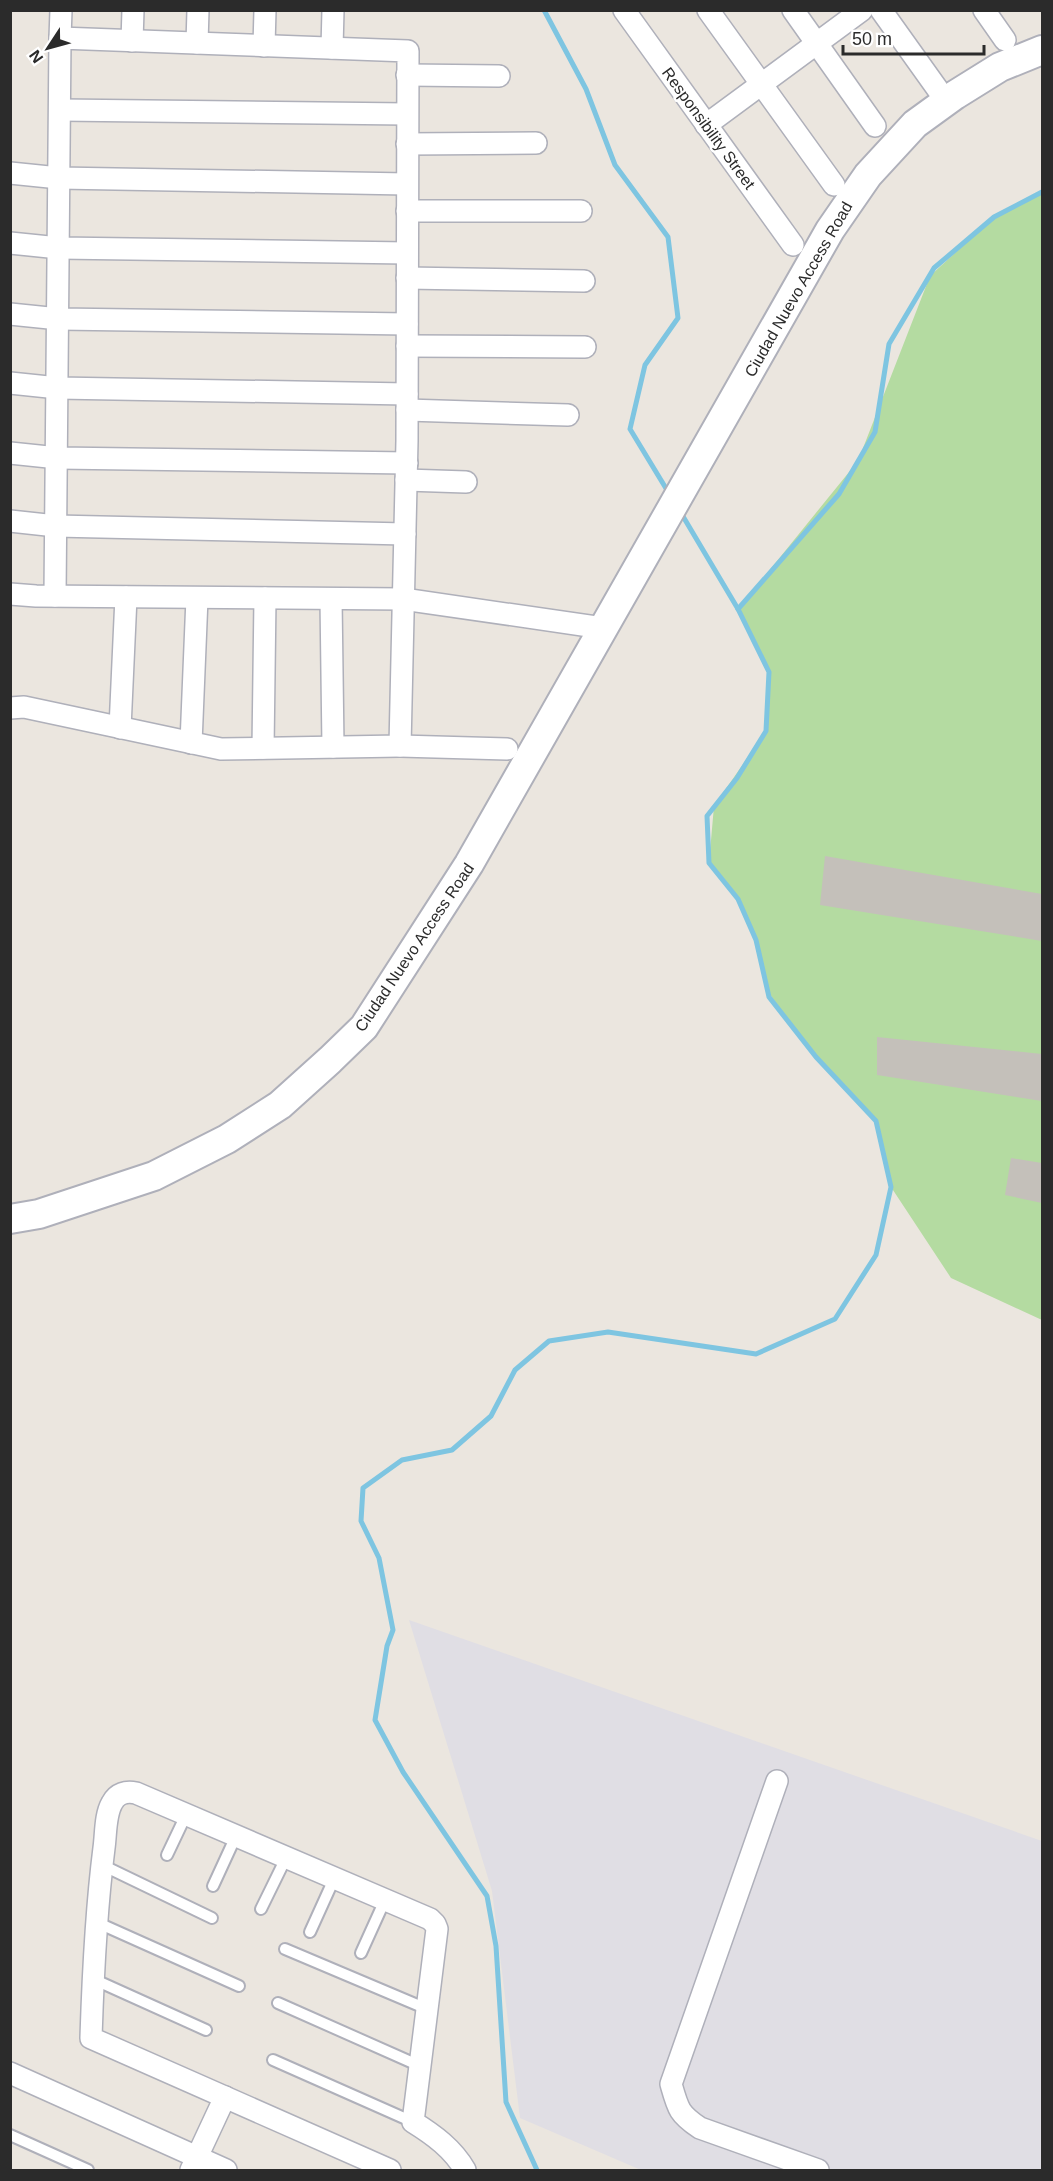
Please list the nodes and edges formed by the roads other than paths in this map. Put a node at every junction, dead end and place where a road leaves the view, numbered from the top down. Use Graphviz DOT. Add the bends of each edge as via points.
graph roads {
  1 [pos="61,10"];
  2 [pos="133,10"];
  3 [pos="198,10"];
  4 [pos="265,10"];
  5 [pos="333,10"];
  6 [pos="624,10"];
  7 [pos="708,10"];
  8 [pos="793,10"];
  9 [pos="862,10"];
  10 [pos="881,10"];
  11 [pos="984,10"];
  12 [pos="60,38"];
  13 [pos="1005,40"];
  14 [pos="132,41"];
  15 [pos="197,43"];
  16 [pos="817,44"];
  17 [pos="264,46"];
  18 [pos="332,48"];
  19 [pos="1042,50"];
  20 [pos="407,75"];
  21 [pos="499,76"];
  22 [pos="762,84"];
  23 [pos="946,101"];
  24 [pos="60,110"];
  25 [pos="407,114"];
  26 [pos="706,125"];
  27 [pos="876,126"];
  28 [pos="536,143"];
  29 [pos="407,144"];
  30 [pos="10,173"];
  31 [pos="59,178"];
  32 [pos="407,184"];
  33 [pos="834,185"];
  34 [pos="407,211"];
  35 [pos="580,211"];
  36 [pos="10,243"];
  37 [pos="794,245"];
  38 [pos="59,248"];
  39 [pos="407,253"];
  40 [pos="407,278"];
  41 [pos="584,281"];
  42 [pos="10,314"];
  43 [pos="58,319"];
  44 [pos="408,324"];
  45 [pos="407,346"];
  46 [pos="585,347"];
  47 [pos="10,383"];
  48 [pos="58,387"];
  49 [pos="407,402"];
  50 [pos="568,415"];
  51 [pos="10,453"];
  52 [pos="58,458"];
  53 [pos="406,472"];
  54 [pos="466,482"];
  55 [pos="10,521"];
  56 [pos="56,525"];
  57 [pos="405,534"];
  58 [pos="10,594"];
  59 [pos="55,596"];
  60 [pos="126,597"];
  61 [pos="197,598"];
  62 [pos="266,598"];
  63 [pos="331,599"];
  64 [pos="403,599"];
  65 [pos="610,618"];
  66 [pos="10,708"];
  67 [pos="120,728"];
  68 [pos="191,743"];
  69 [pos="400,746"];
  70 [pos="333,747"];
  71 [pos="263,748"];
  72 [pos="507,749"];
  73 [pos="10,1219"];
  74 [pos="777,1781"];
  75 [pos="186,1815"];
  76 [pos="236,1836"];
  77 [pos="167,1855"];
  78 [pos="286,1858"];
  79 [pos="102,1865"];
  80 [pos="334,1879"];
  81 [pos="213,1886"];
  82 [pos="385,1900"];
  83 [pos="261,1909"];
  84 [pos="212,1917"];
  85 [pos="96,1922"];
  86 [pos="310,1932"];
  87 [pos="285,1949"];
  88 [pos="361,1953"];
  89 [pos="93,1979"];
  90 [pos="239,1986"];
  91 [pos="278,2003"];
  92 [pos="427,2009"];
  93 [pos="206,2030"];
  94 [pos="273,2060"];
  95 [pos="420,2066"];
  96 [pos="10,2073"];
  97 [pos="225,2097"];
  98 [pos="413,2122"];
  99 [pos="10,2135"];
  100 [pos="194,2164"];
  101 [pos="88,2170"];
  102 [pos="226,2170"];
  103 [pos="390,2170"];
  104 [pos="465,2170"];
  105 [pos="818,2170"];
  1 -- 12 [label="street"];
  2 -- 14 [label="street"];
  3 -- 15 [label="street"];
  4 -- 17 [label="street"];
  5 -- 18 [label="street"];
  6 -- 26 [label="street, Responsibility Street"];
  7 -- 22 [label="street"];
  8 -- 16 [label="street"];
  9 -- 16 [label="street"];
  10 -- 23 [label="street"];
  11 -- 13 [label="street"];
  12 -- 14 [label="street"];
  12 -- 24 [label="street"];
  14 -- 15 [label="street"];
  15 -- 17 [label="street"];
  16 -- 22 [label="street"];
  16 -- 27 [label="street"];
  17 -- 18 [label="street"];
  18 -- 20 [label="street" via="408,51"];
  19 -- 23 [label="street, Ciudad Nuevo Access Road" via="1000,67"];
  20 -- 21 [label="street"];
  20 -- 25 [label="street"];
  22 -- 26 [label="street"];
  22 -- 33 [label="street"];
  23 -- 65 [label="street, Ciudad Nuevo Access Road" via="915,124 868,175 830,230"];
  24 -- 25 [label="street"];
  24 -- 31 [label="street"];
  25 -- 29 [label="street"];
  26 -- 37 [label="street, Responsibility Street"];
  28 -- 29 [label="street"];
  29 -- 32 [label="street"];
  30 -- 31 [label="street"];
  31 -- 32 [label="street"];
  31 -- 38 [label="street"];
  32 -- 34 [label="street"];
  34 -- 35 [label="street"];
  34 -- 39 [label="street"];
  36 -- 38 [label="street"];
  38 -- 39 [label="street"];
  38 -- 43 [label="street"];
  39 -- 40 [label="street"];
  40 -- 41 [label="street"];
  40 -- 44 [label="street"];
  42 -- 43 [label="street"];
  43 -- 44 [label="street"];
  43 -- 48 [label="street"];
  44 -- 45 [label="street"];
  45 -- 46 [label="street"];
  45 -- 49 [label="street"];
  47 -- 48 [label="street"];
  48 -- 49 [label="street"];
  48 -- 52 [label="street"];
  49 -- 50 [label="street"];
  49 -- 53 [label="street"];
  51 -- 52 [label="street"];
  52 -- 53 [label="street"];
  52 -- 56 [label="street"];
  53 -- 54 [label="street"];
  53 -- 57 [label="street"];
  55 -- 56 [label="street"];
  56 -- 57 [label="street"];
  56 -- 59 [label="street"];
  57 -- 64 [label="street"];
  58 -- 59 [label="street"];
  59 -- 60 [label="street"];
  60 -- 61 [label="street"];
  60 -- 67 [label="street"];
  61 -- 62 [label="street"];
  61 -- 68 [label="street"];
  62 -- 63 [label="street"];
  62 -- 71 [label="street"];
  63 -- 64 [label="street"];
  63 -- 70 [label="street"];
  64 -- 65 [label="street"];
  64 -- 69 [label="street"];
  65 -- 73 [label="street, Ciudad Nuevo Access Road" via="469,864 363,1027 280,1105 227,1139 153,1176 39,1214"];
  66 -- 67 [label="street" via="24,707"];
  67 -- 68 [label="street"];
  68 -- 71 [label="street" via="220,749"];
  69 -- 70 [label="street"];
  69 -- 72 [label="street"];
  70 -- 71 [label="street"];
  74 -- 105 [label="street" via="671,2084 684,2117 700,2128"];
  75 -- 76 [label="street"];
  75 -- 77 [label="lane"];
  75 -- 79 [label="street" via="136,1793 123,1793 110,1808"];
  76 -- 78 [label="street"];
  76 -- 81 [label="lane"];
  78 -- 80 [label="street"];
  78 -- 83 [label="lane"];
  79 -- 84 [label="lane"];
  79 -- 85 [label="street"];
  80 -- 82 [label="street"];
  80 -- 86 [label="lane"];
  82 -- 88 [label="lane"];
  82 -- 92 [label="street" via="435,1924 437,1929"];
  85 -- 89 [label="street"];
  85 -- 90 [label="lane"];
  87 -- 92 [label="lane"];
  89 -- 93 [label="lane"];
  89 -- 97 [label="street" via="91,2038"];
  91 -- 95 [label="lane"];
  92 -- 95 [label="street"];
  94 -- 98 [label="lane"];
  95 -- 98 [label="street"];
  96 -- 100 [label="street"];
  97 -- 100 [label="street"];
  97 -- 103 [label="street"];
  98 -- 104 [label="street" via="434,2135"];
  99 -- 101 [label="lane"];
  100 -- 102 [label="street"];
}
